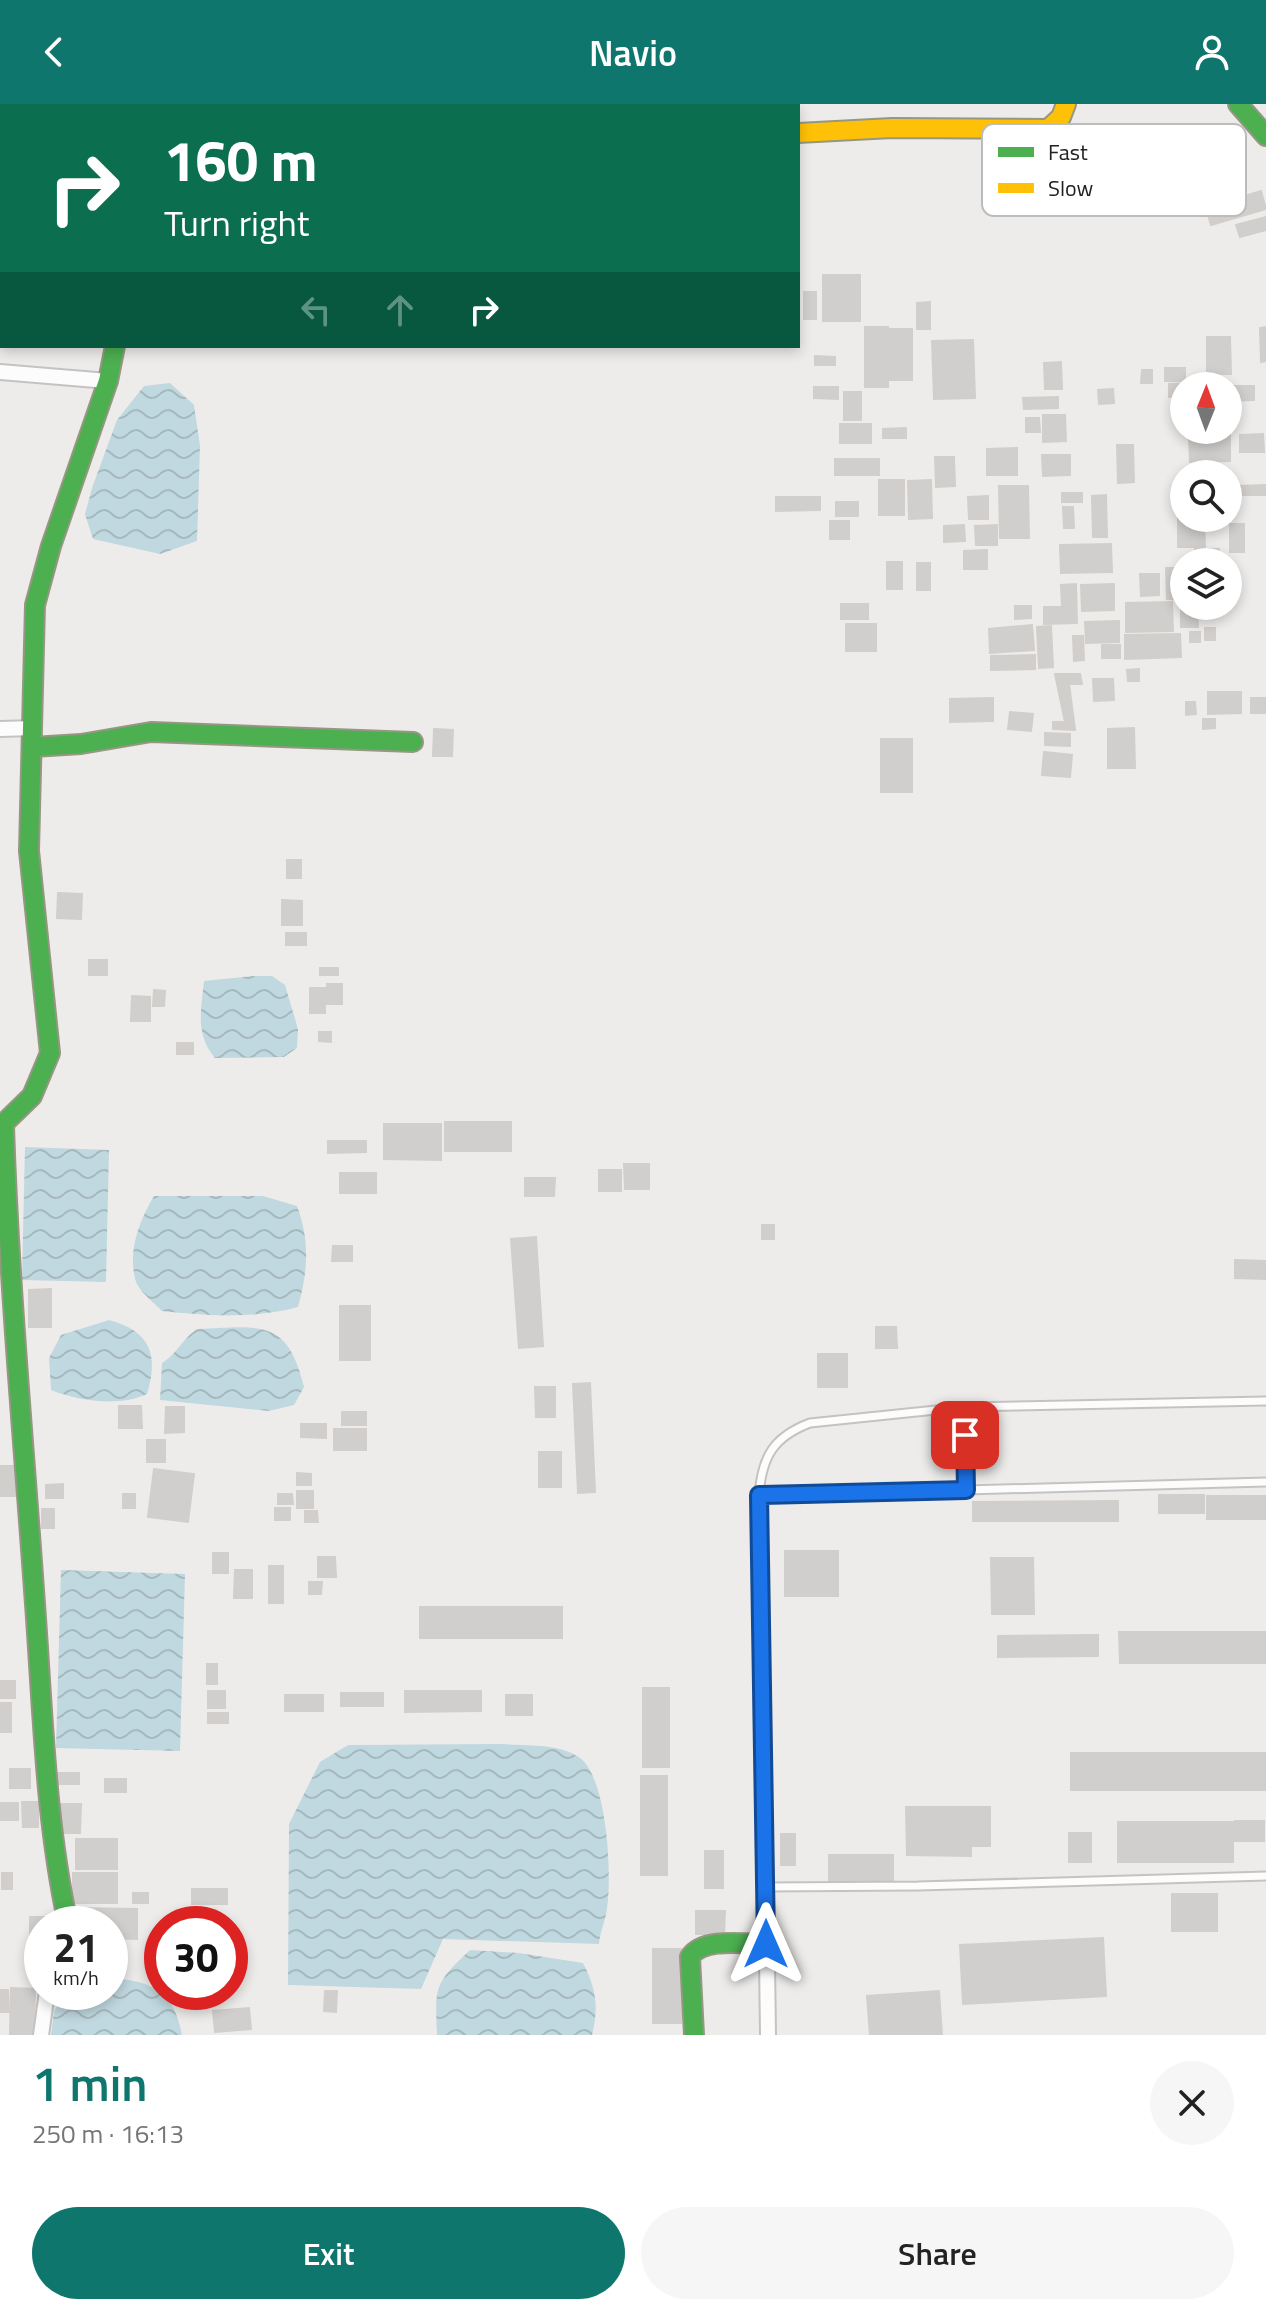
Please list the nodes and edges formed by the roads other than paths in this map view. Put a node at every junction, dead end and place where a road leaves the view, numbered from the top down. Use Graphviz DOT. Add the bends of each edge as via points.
graph roads {
  1 [pos="1066,104"];
  2 [pos="1238,104"];
  3 [pos="1053,124"];
  4 [pos="982,129"];
  5 [pos="800,133"];
  6 [pos="1266,136"];
  7 [pos="115,348"];
  8 [pos="0,372"];
  9 [pos="108,381"];
  10 [pos="0,729"];
  11 [pos="33,738"];
  12 [pos="413,742"];
  13 [pos="2,1126"];
  14 [pos="1266,1401"];
  15 [pos="965,1407"];
  16 [pos="1266,1482"];
  17 [pos="966,1490"];
  18 [pos="759,1495"];
  19 [pos="1266,1876"];
  20 [pos="766,1887"];
  21 [pos="63,1906"];
  22 [pos="766,1944"];
  23 [pos="44,2010"];
  24 [pos="41,2035"];
  25 [pos="694,2035"];
  26 [pos="768,2035"];
  1 -- 3 [label="main road"];
  2 -- 6 [label="main road"];
  4 -- 5 [label="main road"];
  7 -- 9 [label="main road"];
  8 -- 9 [label="street"];
  9 -- 11 [label="main road" via="35,605"];
  10 -- 11 [label="street"];
  11 -- 12 [label="main road" via="81,744 151,732"];
  11 -- 13 [label="main road" via="29,851 50,1053 32,1096"];
  13 -- 21 [label="main road" via="7,1267 48,1798"];
  14 -- 15 [label="lane"];
  15 -- 17 [label="lane"];
  15 -- 18 [label="lane" via="810,1423 788,1431 761,1470"];
  16 -- 17 [label="lane"];
  17 -- 18 [label="lane"];
  18 -- 20 [label="lane"];
  19 -- 20 [label="lane"];
  20 -- 22 [label="street"];
  22 -- 25 [label="main road" via="716,1944 694,1951"];
  22 -- 26 [label="street"];
  23 -- 24 [label="street"];
}
